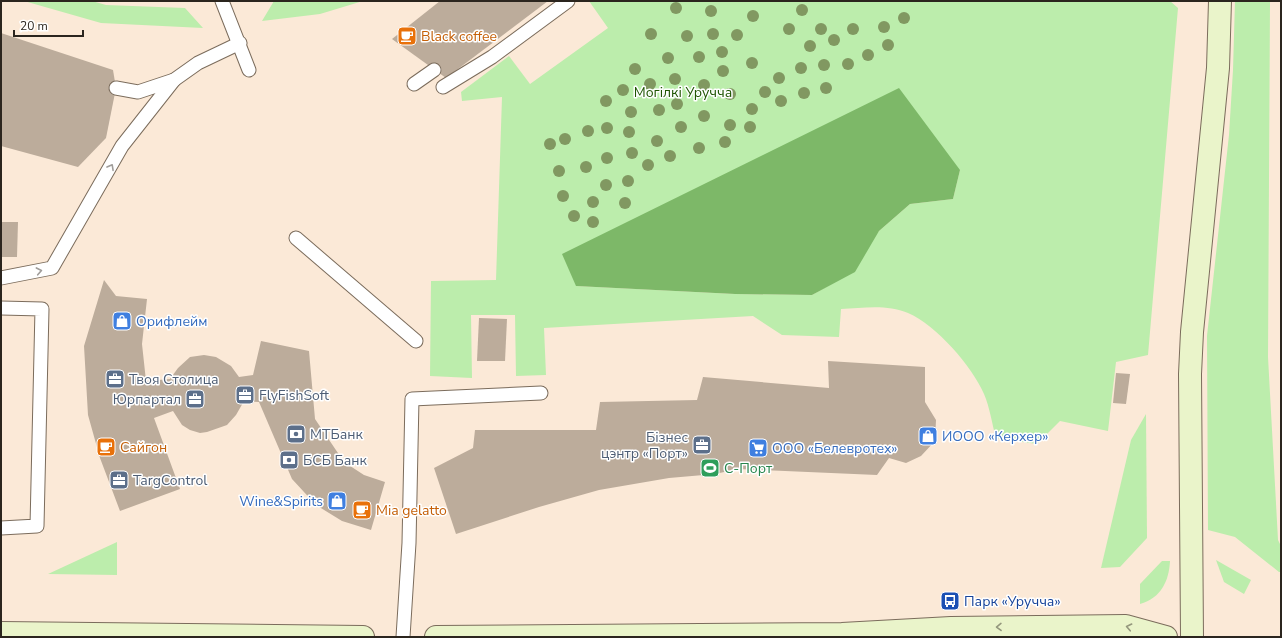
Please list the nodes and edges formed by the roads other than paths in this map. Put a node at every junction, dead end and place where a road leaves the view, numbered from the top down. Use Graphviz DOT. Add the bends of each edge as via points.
graph roads {
  1 [pos="222,1"];
  2 [pos="568,1"];
  3 [pos="1220,1"];
  4 [pos="240,43"];
  5 [pos="249,70"];
  6 [pos="434,70"];
  7 [pos="174,80"];
  8 [pos="414,84"];
  9 [pos="443,87"];
  10 [pos="116,88"];
  11 [pos="296,238"];
  12 [pos="1,278"];
  13 [pos="1,308"];
  14 [pos="416,341"];
  15 [pos="541,393"];
  16 [pos="1,528"];
  17 [pos="1,633"];
  18 [pos="363,637"];
  19 [pos="403,637"];
  20 [pos="436,637"];
  21 [pos="1166,637"];
  22 [pos="1192,637"];
  1 -- 4 [label="lane"];
  2 -- 9 [label="lane" via="492,57"];
  3 -- 22 [label="main road" via="1218,68 1190,374"];
  4 -- 5 [label="lane"];
  4 -- 7 [label="lane" via="198,63"];
  6 -- 8 [label="lane"];
  7 -- 10 [label="lane" via="138,92"];
  12 -- 7 [label="lane, one-way" via="52,268 122,146"];
  11 -- 14 [label="lane"];
  13 -- 16 [label="lane" via="42,309 37,526"];
  15 -- 19 [label="lane" via="412,399 409,544"];
  17 -- 18 [label="main road"];
  21 -- 20 [label="main road, one-way" via="1126,626 950,628 842,634"];
}
